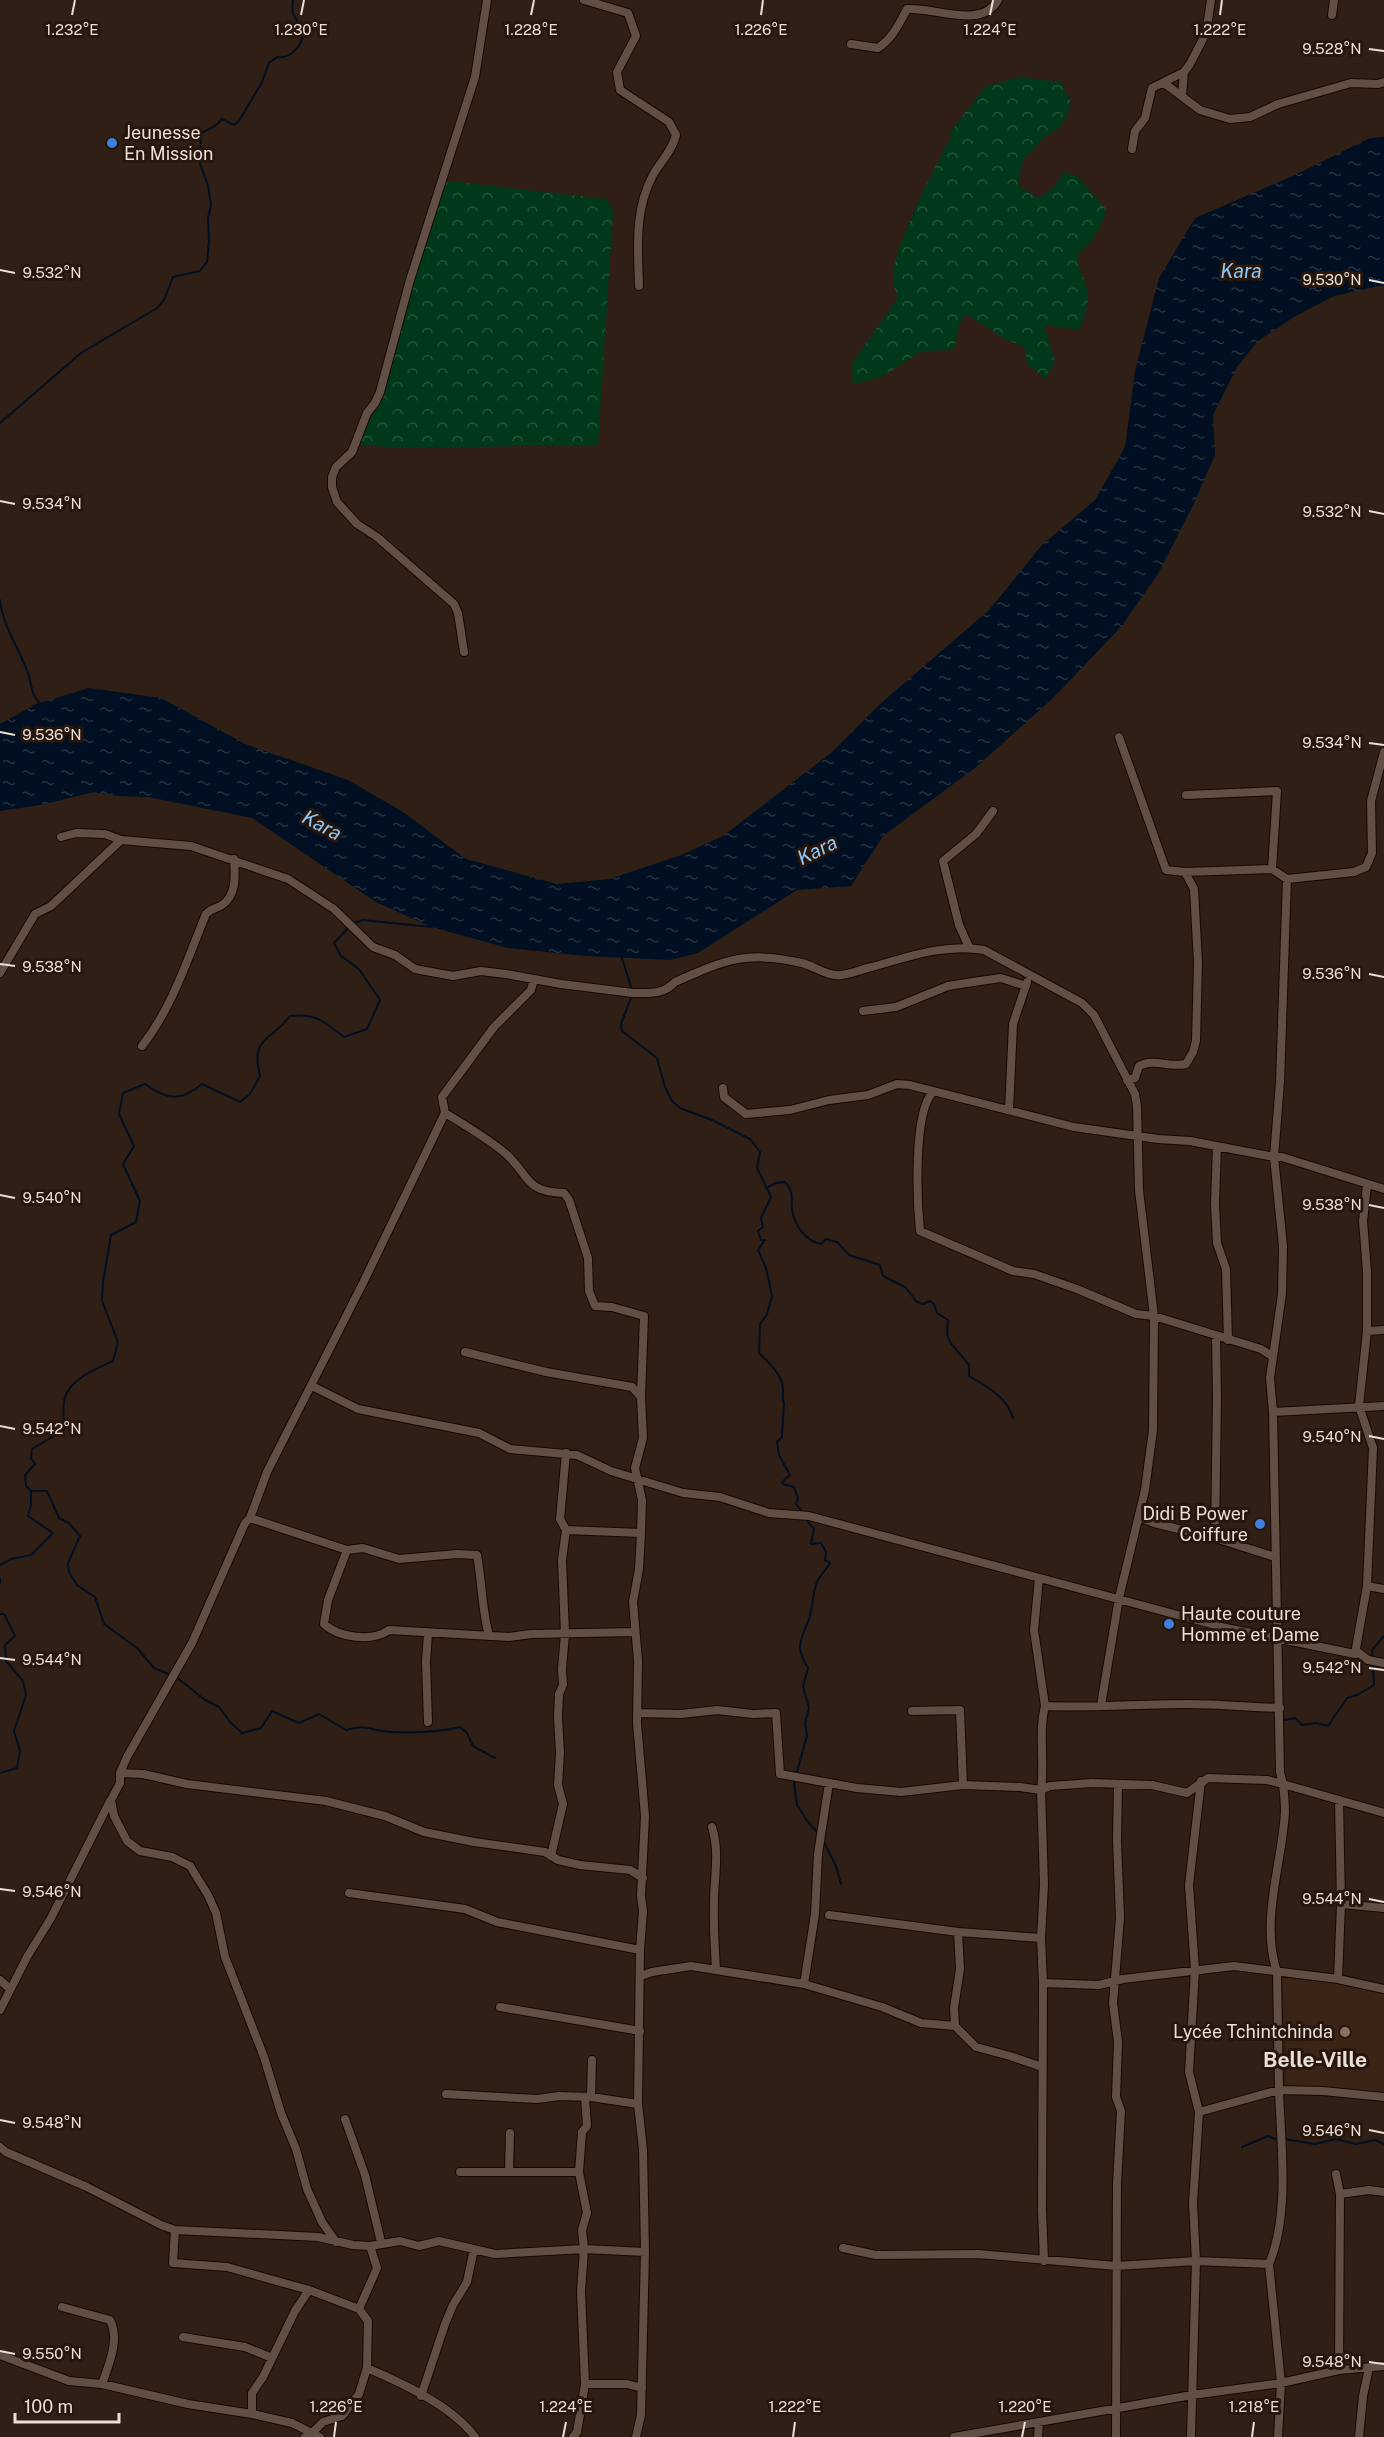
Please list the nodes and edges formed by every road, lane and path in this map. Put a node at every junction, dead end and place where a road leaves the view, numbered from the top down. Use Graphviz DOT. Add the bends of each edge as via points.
graph roads {
  1 [pos="487,0"];
  2 [pos="585,0"];
  3 [pos="998,0"];
  4 [pos="1211,0"];
  5 [pos="1334,0"];
  6 [pos="1332,15"];
  7 [pos="851,44"];
  8 [pos="1184,72"];
  9 [pos="1384,82"];
  10 [pos="1164,83"];
  11 [pos="1182,96"];
  12 [pos="1132,149"];
  13 [pos="639,286"];
  14 [pos="464,652"];
  15 [pos="1119,737"];
  16 [pos="1384,752"];
  17 [pos="1186,795"];
  18 [pos="993,811"];
  19 [pos="61,837"];
  20 [pos="121,840"];
  21 [pos="234,860"];
  22 [pos="1272,869"];
  23 [pos="1185,872"];
  24 [pos="1287,879"];
  25 [pos="969,947"];
  26 [pos="0,974"];
  27 [pos="1029,975"];
  28 [pos="534,979"];
  29 [pos="1026,986"];
  30 [pos="863,1011"];
  31 [pos="142,1046"];
  32 [pos="1127,1080"];
  33 [pos="723,1088"];
  34 [pos="933,1092"];
  35 [pos="1009,1110"];
  36 [pos="445,1113"];
  37 [pos="1137,1135"];
  38 [pos="1217,1146"];
  39 [pos="1274,1157"];
  40 [pos="1367,1185"];
  41 [pos="1384,1189"];
  42 [pos="1154,1316"];
  43 [pos="1384,1330"];
  44 [pos="1367,1331"];
  45 [pos="1216,1336"];
  46 [pos="1228,1340"];
  47 [pos="465,1352"];
  48 [pos="1273,1357"];
  49 [pos="312,1386"];
  50 [pos="641,1397"];
  51 [pos="1359,1406"];
  52 [pos="1384,1406"];
  53 [pos="1273,1412"];
  54 [pos="566,1453"];
  55 [pos="638,1480"];
  56 [pos="1139,1517"];
  57 [pos="249,1518"];
  58 [pos="566,1530"];
  59 [pos="641,1533"];
  60 [pos="1215,1538"];
  61 [pos="347,1550"];
  62 [pos="1275,1557"];
  63 [pos="1039,1578"];
  64 [pos="1367,1586"];
  65 [pos="1384,1589"];
  66 [pos="1119,1598"];
  67 [pos="635,1632"];
  68 [pos="428,1633"];
  69 [pos="565,1634"];
  70 [pos="489,1635"];
  71 [pos="1278,1640"];
  72 [pos="1355,1654"];
  73 [pos="1384,1663"];
  74 [pos="1101,1705"];
  75 [pos="1045,1706"];
  76 [pos="1280,1708"];
  77 [pos="912,1711"];
  78 [pos="637,1713"];
  79 [pos="428,1722"];
  80 [pos="120,1773"];
  81 [pos="1201,1781"];
  82 [pos="829,1783"];
  83 [pos="1118,1784"];
  84 [pos="1283,1784"];
  85 [pos="963,1785"];
  86 [pos="1041,1790"];
  87 [pos="111,1800"];
  88 [pos="1339,1800"];
  89 [pos="1384,1813"];
  90 [pos="712,1827"];
  91 [pos="551,1856"];
  92 [pos="643,1878"];
  93 [pos="349,1893"];
  94 [pos="1341,1904"];
  95 [pos="1384,1908"];
  96 [pos="829,1915"];
  97 [pos="958,1932"];
  98 [pos="1041,1938"];
  99 [pos="640,1950"];
  100 [pos="716,1970"];
  101 [pos="1195,1970"];
  102 [pos="1277,1972"];
  103 [pos="641,1976"];
  104 [pos="1338,1979"];
  105 [pos="0,1980"];
  106 [pos="1043,1983"];
  107 [pos="1115,1983"];
  108 [pos="804,1984"];
  109 [pos="10,1989"];
  110 [pos="1384,1989"];
  111 [pos="501,2007"];
  112 [pos="0,2010"];
  113 [pos="955,2026"];
  114 [pos="640,2031"];
  115 [pos="592,2060"];
  116 [pos="1042,2067"];
  117 [pos="1279,2091"];
  118 [pos="446,2094"];
  119 [pos="588,2097"];
  120 [pos="1384,2097"];
  121 [pos="638,2104"];
  122 [pos="1199,2112"];
  123 [pos="345,2119"];
  124 [pos="510,2133"];
  125 [pos="0,2147"];
  126 [pos="509,2170"];
  127 [pos="460,2172"];
  128 [pos="579,2172"];
  129 [pos="1336,2174"];
  130 [pos="1384,2192"];
  131 [pos="1340,2194"];
  132 [pos="175,2230"];
  133 [pos="336,2242"];
  134 [pos="381,2242"];
  135 [pos="370,2246"];
  136 [pos="843,2248"];
  137 [pos="474,2249"];
  138 [pos="584,2249"];
  139 [pos="645,2252"];
  140 [pos="1044,2261"];
  141 [pos="1196,2261"];
  142 [pos="1269,2264"];
  143 [pos="1116,2266"];
  144 [pos="309,2290"];
  145 [pos="62,2307"];
  146 [pos="358,2309"];
  147 [pos="183,2337"];
  148 [pos="0,2355"];
  149 [pos="272,2358"];
  150 [pos="1384,2366"];
  151 [pos="367,2368"];
  152 [pos="1369,2368"];
  153 [pos="1339,2370"];
  154 [pos="1281,2383"];
  155 [pos="102,2384"];
  156 [pos="585,2384"];
  157 [pos="642,2388"];
  158 [pos="421,2396"];
  159 [pos="1192,2396"];
  160 [pos="1116,2408"];
  161 [pos="252,2414"];
  162 [pos="1039,2422"];
  163 [pos="317,2435"];
  164 [pos="472,2436"];
  165 [pos="305,2437"];
  166 [pos="573,2437"];
  167 [pos="636,2437"];
  168 [pos="954,2437"];
  169 [pos="1038,2437"];
  170 [pos="1116,2437"];
  171 [pos="1191,2437"];
  172 [pos="1278,2437"];
  173 [pos="1359,2437"];
  1 -- 14 [label="street" via="474,77 416,259 380,392 367,413 352,453 332,477 337,502 357,524 454,604"];
  2 -- 13 [label="street" via="628,13 636,36 617,72 620,90 669,122 676,135 673,147 653,174 642,198 638,226"];
  3 -- 7 [label="street" via="993,9 981,15 908,9 887,42 878,48"];
  4 -- 8 [label="street" via="1206,33"];
  5 -- 6 [label="street"];
  8 -- 10 [label="street"];
  8 -- 11 [label="street"];
  9 -- 11 [label="street" via="1351,83 1278,104 1250,117 1230,119 1200,110"];
  10 -- 11 [label="street"];
  10 -- 12 [label="street" via="1152,88"];
  15 -- 23 [label="street" via="1166,870"];
  16 -- 24 [label="street" via="1371,801 1374,836 1365,867 1354,872"];
  17 -- 22 [label="street" via="1277,791"];
  18 -- 25 [label="street" via="976,834 943,861 964,942"];
  19 -- 20 [label="street" via="105,834"];
  20 -- 21 [label="street" via="192,846"];
  20 -- 26 [label="street" via="51,906 35,914"];
  21 -- 28 [label="street" via="288,879 334,909 373,947 395,955 415,969 442,976 481,971"];
  21 -- 31 [label="street" via="230,897 206,914 185,971 159,1024"];
  22 -- 23 [label="street"];
  22 -- 24 [label="street"];
  23 -- 32 [label="street" via="1194,889 1197,1031 1193,1052 1186,1064 1147,1062 1139,1066 1135,1078"];
  24 -- 39 [label="street"];
  25 -- 27 [label="street" via="984,950"];
  25 -- 28 [label="street" via="923,952 839,976 784,959 733,958 658,993"];
  27 -- 29 [label="street"];
  27 -- 32 [label="street" via="1067,993 1094,1015"];
  28 -- 36 [label="street" via="531,990 494,1027 453,1080 442,1097"];
  29 -- 30 [label="street" via="1001,978 973,982 948,986 896,1007"];
  29 -- 35 [label="street" via="1013,1024"];
  32 -- 37 [label="street" via="1137,1106"];
  33 -- 34 [label="street" via="724,1097 746,1114 868,1095 897,1084"];
  34 -- 35 [label="street"];
  34 -- 42 [label="street" via="927,1098 921,1126 920,1231 1013,1270 1077,1289 1136,1314"];
  35 -- 37 [label="street" via="1074,1127"];
  36 -- 49 [label="street"];
  36 -- 50 [label="street" via="505,1153 539,1190 564,1193 569,1200 588,1258 589,1292 595,1306 644,1316"];
  37 -- 38 [label="street"];
  37 -- 42 [label="street" via="1139,1190"];
  38 -- 39 [label="street"];
  38 -- 46 [label="street" via="1217,1244 1226,1269"];
  39 -- 40 [label="street" via="1298,1161"];
  39 -- 48 [label="street" via="1283,1246 1282,1294"];
  40 -- 41 [label="street"];
  40 -- 44 [label="street" via="1363,1221"];
  42 -- 45 [label="street"];
  42 -- 56 [label="street" via="1153,1430"];
  43 -- 44 [label="street"];
  44 -- 51 [label="street"];
  45 -- 46 [label="street"];
  45 -- 60 [label="street"];
  46 -- 48 [label="street" via="1261,1349"];
  47 -- 50 [label="street" via="632,1387"];
  48 -- 53 [label="street"];
  49 -- 54 [label="street" via="379,1415 479,1433 510,1449"];
  49 -- 57 [label="street" via="267,1472"];
  50 -- 55 [label="street" via="643,1438 635,1468"];
  51 -- 52 [label="street"];
  51 -- 53 [label="street"];
  51 -- 64 [label="street" via="1372,1448"];
  53 -- 62 [label="street"];
  54 -- 55 [label="street"];
  54 -- 58 [label="street" via="560,1518"];
  55 -- 59 [label="street"];
  55 -- 63 [label="street" via="684,1493 720,1497 769,1513 809,1516"];
  56 -- 60 [label="street"];
  56 -- 66 [label="street"];
  57 -- 61 [label="street"];
  57 -- 80 [label="street" via="186,1653"];
  58 -- 59 [label="street"];
  58 -- 69 [label="street" via="562,1560"];
  59 -- 67 [label="street" via="633,1602"];
  60 -- 62 [label="street"];
  61 -- 68 [label="street" via="328,1600 324,1624 340,1633 369,1638 389,1630"];
  61 -- 70 [label="street" via="363,1548 399,1559 477,1555"];
  62 -- 71 [label="street"];
  63 -- 66 [label="street"];
  63 -- 75 [label="street" via="1034,1630"];
  64 -- 65 [label="street"];
  64 -- 72 [label="street"];
  66 -- 71 [label="street"];
  66 -- 74 [label="street"];
  67 -- 69 [label="street"];
  67 -- 78 [label="street"];
  68 -- 70 [label="street"];
  68 -- 79 [label="street"];
  69 -- 70 [label="street"];
  69 -- 91 [label="street" via="558,1717 558,1785 563,1804"];
  71 -- 72 [label="street"];
  71 -- 76 [label="street"];
  72 -- 73 [label="street"];
  74 -- 75 [label="street"];
  74 -- 76 [label="street"];
  75 -- 86 [label="street"];
  76 -- 84 [label="street"];
  77 -- 85 [label="street" via="960,1710"];
  78 -- 82 [label="street" via="776,1713 780,1774"];
  78 -- 92 [label="street" via="645,1816"];
  80 -- 87 [label="street" via="120,1783"];
  80 -- 91 [label="street" via="326,1801 385,1816 424,1832"];
  81 -- 83 [label="street" via="1187,1793 1152,1785"];
  81 -- 84 [label="street" via="1238,1778"];
  81 -- 101 [label="street" via="1189,1885"];
  82 -- 85 [label="street" via="901,1792"];
  82 -- 108 [label="street"];
  83 -- 86 [label="street" via="1058,1785"];
  83 -- 107 [label="street" via="1120,1918"];
  84 -- 88 [label="street"];
  84 -- 102 [label="street" via="1285,1812 1272,1909 1271,1954"];
  85 -- 86 [label="street"];
  86 -- 98 [label="street"];
  87 -- 109 [label="street"];
  87 -- 133 [label="street" via="114,1816 127,1841 140,1851 172,1857 190,1866 208,1895 216,1913 225,1958 264,2057 307,2189"];
  88 -- 89 [label="street"];
  88 -- 94 [label="street"];
  90 -- 100 [label="street" via="717,1869"];
  91 -- 92 [label="street" via="580,1865 630,1870"];
  92 -- 99 [label="street"];
  93 -- 99 [label="street" via="465,1909 497,1922"];
  94 -- 95 [label="street"];
  94 -- 104 [label="street"];
  96 -- 97 [label="street"];
  97 -- 98 [label="street"];
  97 -- 113 [label="street" via="960,1969"];
  98 -- 106 [label="street"];
  99 -- 103 [label="street"];
  100 -- 103 [label="street" via="691,1966"];
  100 -- 108 [label="street"];
  101 -- 102 [label="street" via="1234,1966"];
  101 -- 107 [label="street"];
  101 -- 122 [label="street" via="1189,2072"];
  102 -- 104 [label="street"];
  102 -- 117 [label="street"];
  103 -- 114 [label="street"];
  104 -- 110 [label="street"];
  105 -- 109 [label="street"];
  106 -- 107 [label="street"];
  106 -- 116 [label="street"];
  107 -- 143 [label="street" via="1116,2097 1121,2112"];
  108 -- 113 [label="street" via="921,2023"];
  109 -- 112 [label="street"];
  111 -- 114 [label="street"];
  113 -- 116 [label="street" via="976,2047"];
  114 -- 121 [label="street"];
  115 -- 119 [label="street"];
  116 -- 140 [label="street"];
  117 -- 120 [label="street"];
  117 -- 122 [label="street"];
  117 -- 142 [label="street" via="1281,2213"];
  118 -- 119 [label="street" via="537,2099"];
  119 -- 121 [label="street"];
  119 -- 128 [label="street"];
  121 -- 139 [label="street"];
  122 -- 141 [label="street" via="1193,2203"];
  123 -- 134 [label="street" via="365,2175"];
  124 -- 126 [label="street"];
  125 -- 132 [label="street"];
  126 -- 127 [label="street"];
  126 -- 128 [label="street"];
  128 -- 138 [label="street" via="587,2213 582,2230"];
  129 -- 131 [label="street"];
  130 -- 131 [label="street"];
  131 -- 153 [label="street"];
  132 -- 133 [label="street" via="318,2237"];
  132 -- 144 [label="street" via="173,2263 227,2266"];
  133 -- 135 [label="street"];
  134 -- 135 [label="street"];
  134 -- 137 [label="street" via="419,2246 440,2241"];
  135 -- 146 [label="street" via="377,2268"];
  136 -- 140 [label="street" via="876,2256 978,2254"];
  137 -- 138 [label="street" via="495,2254"];
  137 -- 158 [label="street" via="466,2282 445,2324"];
  138 -- 139 [label="street"];
  138 -- 156 [label="street" via="581,2324"];
  139 -- 157 [label="street"];
  140 -- 143 [label="street"];
  141 -- 142 [label="street"];
  141 -- 143 [label="street"];
  141 -- 159 [label="street"];
  142 -- 154 [label="street"];
  143 -- 160 [label="street"];
  144 -- 146 [label="street"];
  144 -- 149 [label="street"];
  145 -- 155 [label="street" via="111,2320 116,2331"];
  146 -- 151 [label="street" via="369,2321"];
  147 -- 149 [label="street" via="245,2347"];
  148 -- 155 [label="street" via="69,2381"];
  149 -- 161 [label="street" via="252,2393"];
  150 -- 152 [label="street"];
  151 -- 158 [label="street"];
  151 -- 163 [label="street" via="359,2394 342,2416 323,2422"];
  152 -- 153 [label="street"];
  152 -- 173 [label="street"];
  153 -- 154 [label="street"];
  154 -- 159 [label="street"];
  154 -- 172 [label="street"];
  155 -- 161 [label="street"];
  156 -- 157 [label="street"];
  156 -- 166 [label="street"];
  157 -- 167 [label="street"];
  158 -- 164 [label="street" via="456,2416"];
  159 -- 160 [label="street"];
  159 -- 171 [label="street"];
  160 -- 162 [label="street"];
  160 -- 170 [label="street"];
  161 -- 163 [label="street" via="292,2423"];
  162 -- 168 [label="street"];
  162 -- 169 [label="street"];
  163 -- 165 [label="street"];
}
